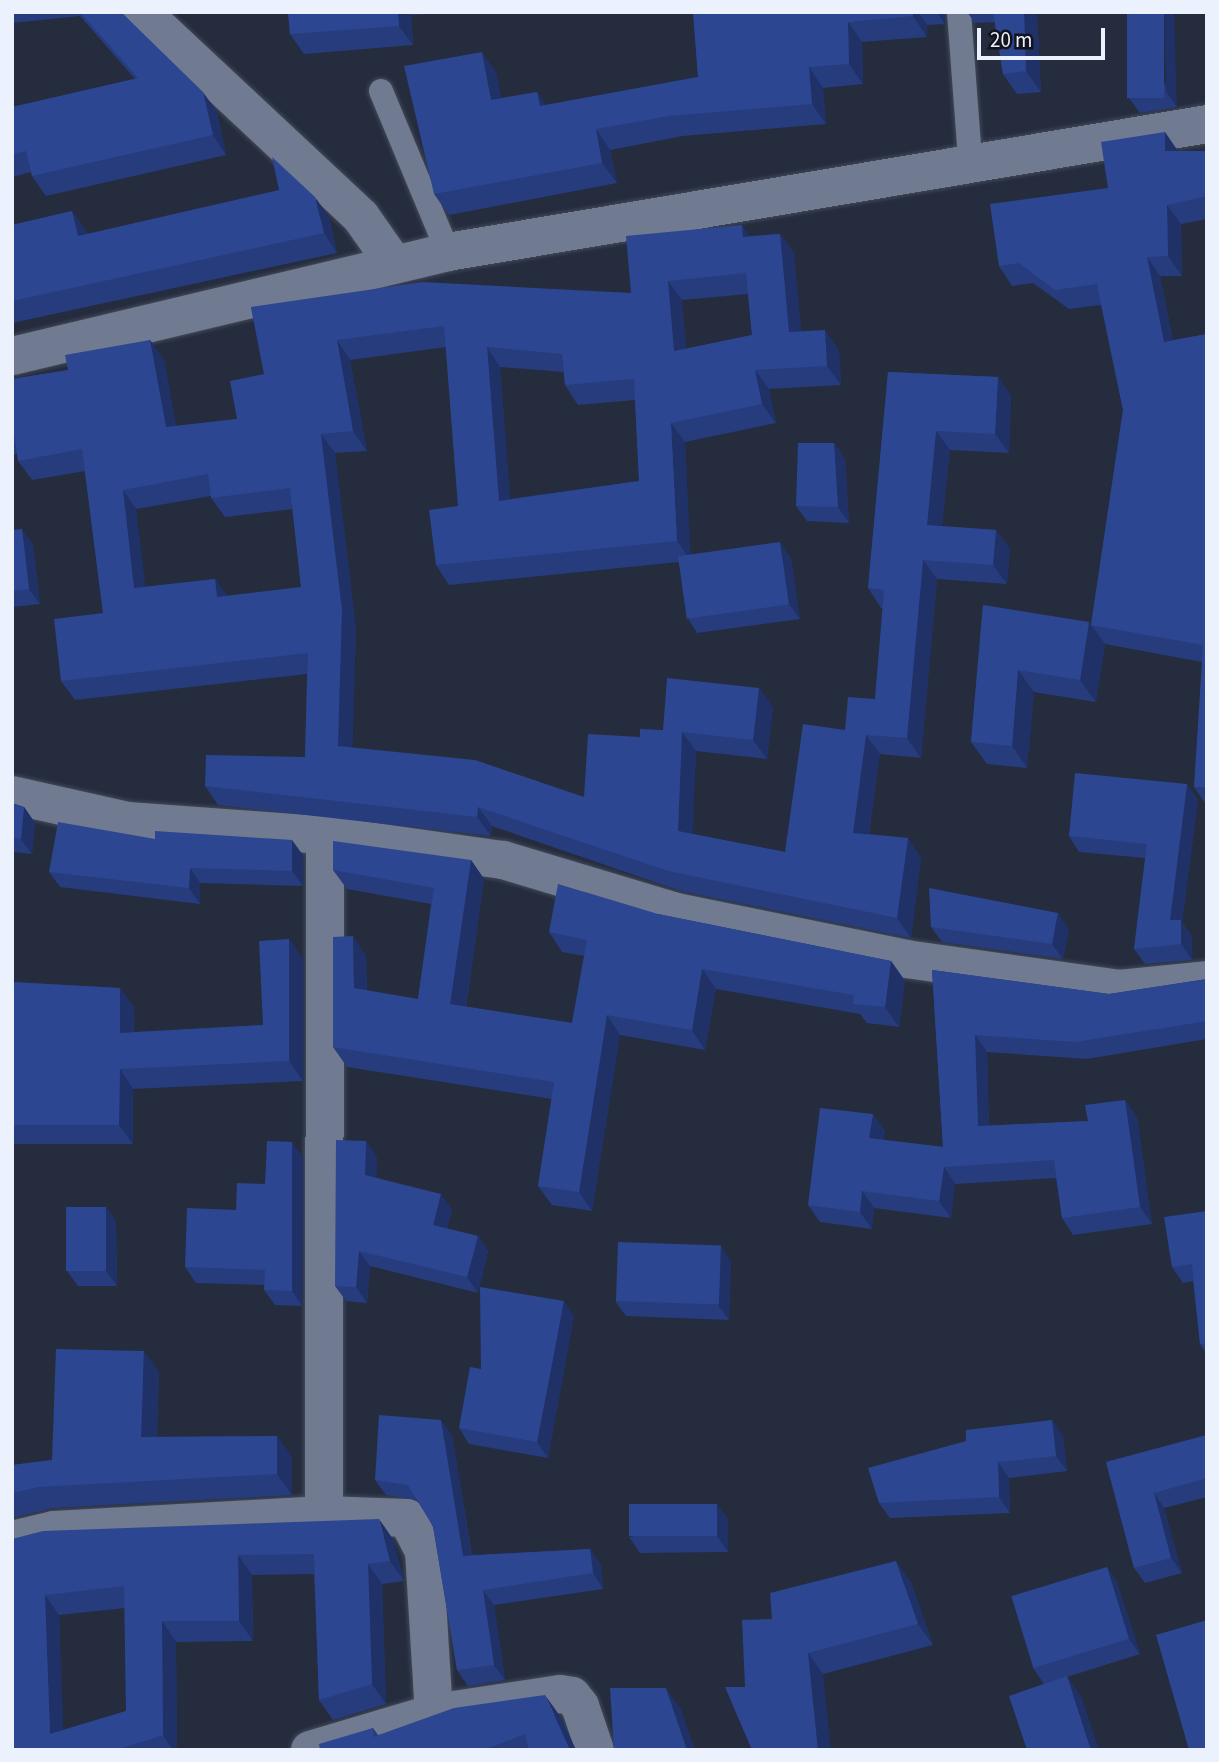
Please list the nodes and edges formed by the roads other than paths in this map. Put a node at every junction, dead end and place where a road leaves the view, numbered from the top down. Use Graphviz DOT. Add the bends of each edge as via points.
graph roads {
  1 [pos="142,12"];
  2 [pos="959,12"];
  3 [pos="381,91"];
  4 [pos="1207,124"];
  5 [pos="970,159"];
  6 [pos="448,251"];
  7 [pos="394,264"];
  8 [pos="12,356"];
  9 [pos="12,795"];
  10 [pos="325,835"];
  11 [pos="1207,981"];
  12 [pos="324,1516"];
  13 [pos="12,1540"];
  14 [pos="434,1713"];
  15 [pos="310,1750"];
  16 [pos="595,1750"];
  1 -- 7 [label="street" via="361,217"];
  2 -- 5 [label="lane"];
  3 -- 6 [label="lane"];
  4 -- 5 [label="street"];
  5 -- 6 [label="street"];
  6 -- 7 [label="street"];
  7 -- 8 [label="street"];
  9 -- 10 [label="street" via="128,821"];
  10 -- 11 [label="street" via="503,860 676,912 906,959 1119,989"];
  10 -- 12 [label="street"];
  12 -- 13 [label="street" via="54,1530"];
  12 -- 14 [label="street" via="407,1518 424,1551"];
  14 -- 15 [label="street"];
  14 -- 16 [label="street" via="572,1696"];
}
